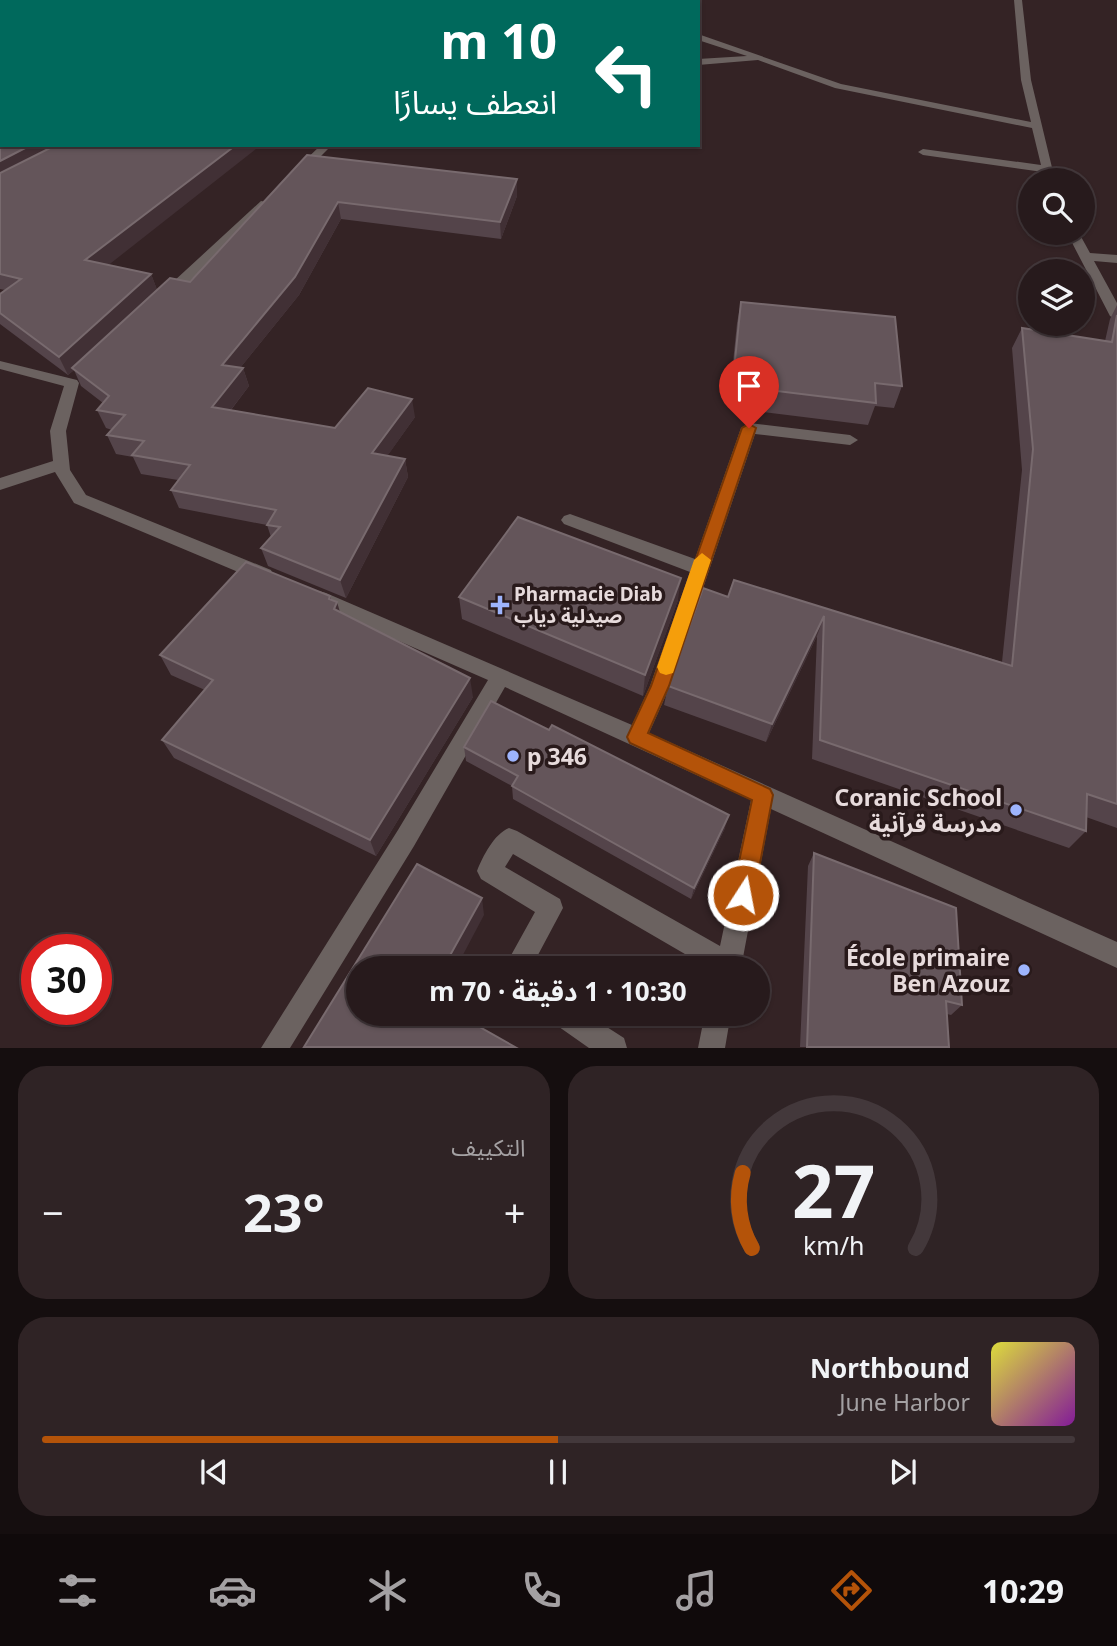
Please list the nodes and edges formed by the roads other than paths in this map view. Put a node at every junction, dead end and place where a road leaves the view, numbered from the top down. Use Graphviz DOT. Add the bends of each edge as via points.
graph roads {
  1 [pos="1018,0"];
  2 [pos="700,38"];
  3 [pos="762,57"];
  4 [pos="700,62"];
  5 [pos="1036,126"];
  6 [pos="325,147"];
  7 [pos="923,152"];
  8 [pos="1046,168"];
  9 [pos="1018,169"];
  10 [pos="1079,245"];
  11 [pos="1084,256"];
  12 [pos="1117,259"];
  13 [pos="153,307"];
  14 [pos="1117,316"];
  15 [pos="0,365"];
  16 [pos="850,440"];
  17 [pos="61,464"];
  18 [pos="0,484"];
  19 [pos="570,520"];
  20 [pos="699,568"];
  21 [pos="501,676"];
  22 [pos="636,737"];
  23 [pos="763,795"];
  24 [pos="1117,955"];
  25 [pos="524,956"];
  26 [pos="710,956"];
  27 [pos="731,956"];
  28 [pos="581,1026"];
  29 [pos="715,1026"];
  30 [pos="274,1048"];
  31 [pos="614,1048"];
  32 [pos="711,1048"];
  1 -- 5 [label="street"];
  2 -- 3 [label="street"];
  3 -- 4 [label="street"];
  3 -- 5 [label="street" via="838,86"];
  5 -- 8 [label="street"];
  6 -- 13 [label="street"];
  7 -- 9 [label="street"];
  10 -- 11 [label="street"];
  11 -- 12 [label="street"];
  11 -- 14 [label="street"];
  15 -- 17 [label="street" via="77,378 58,431"];
  16 -- 20 [label="street" via="749,428"];
  17 -- 18 [label="street"];
  17 -- 21 [label="street" via="80,499"];
  19 -- 20 [label="street"];
  20 -- 22 [label="street" via="660,686"];
  21 -- 22 [label="street"];
  21 -- 30 [label="street"];
  22 -- 23 [label="street"];
  23 -- 24 [label="street"];
  23 -- 27 [label="street"];
  25 -- 26 [label="street" via="551,908 489,871 509,839"];
  28 -- 31 [label="street"];
  29 -- 32 [label="street"];
}
